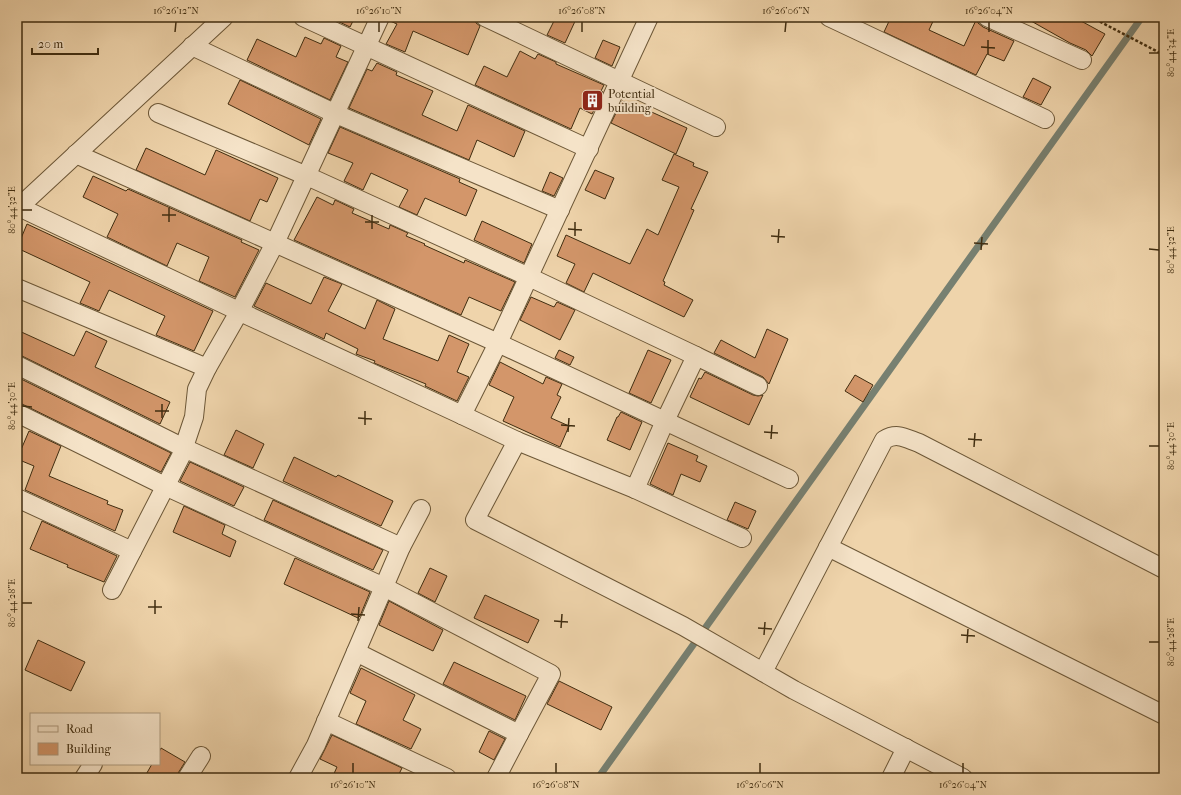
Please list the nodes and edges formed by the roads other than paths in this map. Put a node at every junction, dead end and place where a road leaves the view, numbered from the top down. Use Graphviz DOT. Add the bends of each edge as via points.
graph roads {
  1 [pos="224,17"];
  2 [pos="303,17"];
  3 [pos="380,17"];
  4 [pos="485,17"];
  5 [pos="649,17"];
  6 [pos="829,17"];
  7 [pos="987,17"];
  8 [pos="192,46"];
  9 [pos="366,47"];
  10 [pos="1082,60"];
  11 [pos="620,82"];
  12 [pos="158,113"];
  13 [pos="336,114"];
  14 [pos="1045,119"];
  15 [pos="716,127"];
  16 [pos="589,149"];
  17 [pos="76,154"];
  18 [pos="307,176"];
  19 [pos="18,208"];
  20 [pos="560,210"];
  21 [pos="275,243"];
  22 [pos="529,276"];
  23 [pos="17,288"];
  24 [pos="239,312"];
  25 [pos="498,343"];
  26 [pos="696,356"];
  27 [pos="17,365"];
  28 [pos="207,368"];
  29 [pos="758,386"];
  30 [pos="17,413"];
  31 [pos="462,415"];
  32 [pos="664,421"];
  33 [pos="517,441"];
  34 [pos="184,448"];
  35 [pos="789,479"];
  36 [pos="165,486"];
  37 [pos="635,489"];
  38 [pos="17,498"];
  39 [pos="421,510"];
  40 [pos="742,538"];
  41 [pos="401,547"];
  42 [pos="828,547"];
  43 [pos="132,551"];
  44 [pos="1164,569"];
  45 [pos="384,587"];
  46 [pos="112,590"];
  47 [pos="356,652"];
  48 [pos="763,672"];
  49 [pos="1164,715"];
  50 [pos="326,721"];
  51 [pos="519,734"];
  52 [pos="906,748"];
  53 [pos="201,756"];
  54 [pos="92,765"];
  55 [pos="84,778"];
  56 [pos="187,778"];
  57 [pos="298,778"];
  58 [pos="447,778"];
  59 [pos="496,778"];
  60 [pos="891,778"];
  61 [pos="963,778"];
  1 -- 8 [label="street"];
  2 -- 9 [label="street"];
  3 -- 9 [label="street"];
  4 -- 11 [label="street"];
  5 -- 11 [label="street"];
  6 -- 14 [label="street"];
  7 -- 10 [label="street"];
  8 -- 13 [label="street"];
  8 -- 17 [label="street"];
  9 -- 13 [label="street"];
  9 -- 16 [label="street"];
  11 -- 15 [label="street"];
  11 -- 16 [label="street"];
  12 -- 18 [label="street"];
  13 -- 18 [label="street"];
  13 -- 20 [label="street"];
  16 -- 20 [label="street"];
  17 -- 19 [label="street"];
  17 -- 21 [label="street"];
  18 -- 21 [label="street"];
  18 -- 22 [label="street"];
  19 -- 24 [label="street"];
  20 -- 22 [label="street"];
  21 -- 24 [label="street"];
  21 -- 25 [label="street"];
  22 -- 25 [label="street"];
  22 -- 26 [label="street"];
  23 -- 28 [label="street"];
  24 -- 28 [label="street"];
  24 -- 31 [label="street"];
  25 -- 31 [label="street"];
  25 -- 32 [label="street"];
  26 -- 29 [label="street"];
  26 -- 32 [label="street"];
  27 -- 34 [label="street"];
  28 -- 34 [label="street" via="197,389 194,417"];
  30 -- 36 [label="street"];
  31 -- 33 [label="street"];
  32 -- 35 [label="street"];
  32 -- 37 [label="street"];
  33 -- 37 [label="street"];
  33 -- 48 [label="street" via="476,520 683,626"];
  34 -- 36 [label="street"];
  34 -- 41 [label="street"];
  36 -- 43 [label="street"];
  36 -- 45 [label="street"];
  37 -- 40 [label="street"];
  38 -- 43 [label="street"];
  39 -- 41 [label="street"];
  41 -- 45 [label="street"];
  42 -- 44 [label="street" via="884,440 891,436 900,436 919,443"];
  42 -- 48 [label="street"];
  42 -- 49 [label="street"];
  43 -- 46 [label="street"];
  45 -- 47 [label="street"];
  45 -- 51 [label="street" via="551,674"];
  47 -- 50 [label="street"];
  47 -- 51 [label="street"];
  48 -- 52 [label="street"];
  50 -- 57 [label="street"];
  50 -- 58 [label="street"];
  51 -- 59 [label="street"];
  52 -- 60 [label="street"];
  52 -- 61 [label="street"];
  53 -- 56 [label="street"];
  54 -- 55 [label="street"];
}
